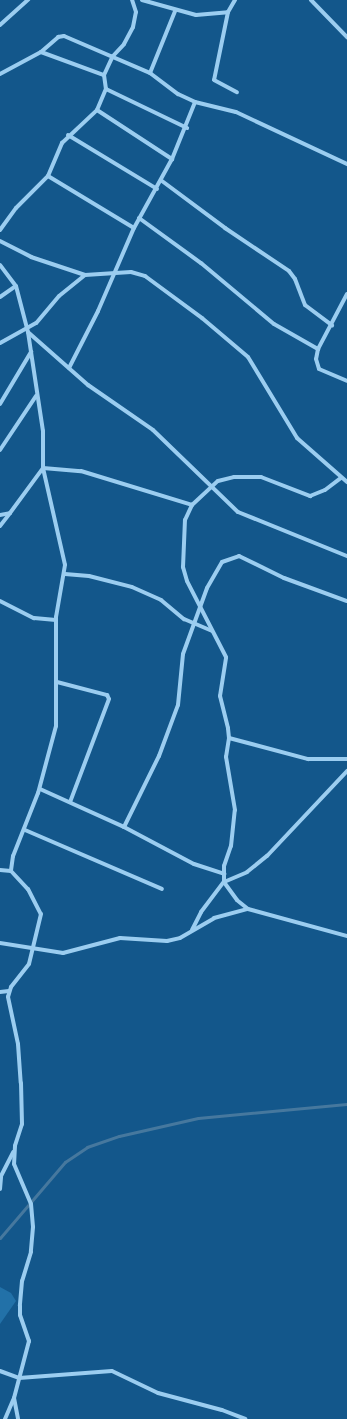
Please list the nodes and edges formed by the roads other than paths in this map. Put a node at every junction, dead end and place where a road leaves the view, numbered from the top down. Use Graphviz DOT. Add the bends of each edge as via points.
graph roads {
  1 [pos="28,0"];
  2 [pos="132,0"];
  3 [pos="142,0"];
  4 [pos="235,0"];
  5 [pos="311,0"];
  6 [pos="319,0"];
  7 [pos="315,4"];
  8 [pos="175,12"];
  9 [pos="228,12"];
  10 [pos="0,25"];
  11 [pos="347,37"];
  12 [pos="41,52"];
  13 [pos="113,56"];
  14 [pos="150,73"];
  15 [pos="0,74"];
  16 [pos="104,75"];
  17 [pos="106,89"];
  18 [pos="237,92"];
  19 [pos="195,102"];
  20 [pos="97,110"];
  21 [pos="187,128"];
  22 [pos="68,135"];
  23 [pos="172,159"];
  24 [pos="347,164"];
  25 [pos="48,176"];
  26 [pos="162,181"];
  27 [pos="157,189"];
  28 [pos="140,218"];
  29 [pos="134,228"];
  30 [pos="0,230"];
  31 [pos="0,241"];
  32 [pos="0,265"];
  33 [pos="113,272"];
  34 [pos="85,275"];
  35 [pos="16,286"];
  36 [pos="347,294"];
  37 [pos="0,297"];
  38 [pos="332,325"];
  39 [pos="28,330"];
  40 [pos="0,343"];
  41 [pos="318,349"];
  42 [pos="31,352"];
  43 [pos="69,368"];
  44 [pos="347,381"];
  45 [pos="36,396"];
  46 [pos="0,404"];
  47 [pos="0,450"];
  48 [pos="43,468"];
  49 [pos="341,478"];
  50 [pos="347,482"];
  51 [pos="209,486"];
  52 [pos="192,505"];
  53 [pos="10,513"];
  54 [pos="0,515"];
  55 [pos="0,526"];
  56 [pos="347,556"];
  57 [pos="65,574"];
  58 [pos="0,601"];
  59 [pos="347,601"];
  60 [pos="200,604"];
  61 [pos="56,620"];
  62 [pos="195,625"];
  63 [pos="212,631"];
  64 [pos="57,682"];
  65 [pos="229,738"];
  66 [pos="347,759"];
  67 [pos="347,771"];
  68 [pos="40,789"];
  69 [pos="70,802"];
  70 [pos="124,827"];
  71 [pos="25,830"];
  72 [pos="0,870"];
  73 [pos="10,871"];
  74 [pos="224,874"];
  75 [pos="224,882"];
  76 [pos="162,889"];
  77 [pos="248,909"];
  78 [pos="192,930"];
  79 [pos="347,936"];
  80 [pos="0,943"];
  81 [pos="35,948"];
  82 [pos="9,991"];
  83 [pos="0,992"];
  84 [pos="15,1146"];
  85 [pos="1,1178"];
  86 [pos="0,1190"];
  87 [pos="0,1371"];
  88 [pos="19,1378"];
  89 [pos="14,1398"];
  90 [pos="5,1419"];
  91 [pos="18,1419"];
  92 [pos="245,1419"];
  1 -- 10 [label="street"];
  2 -- 13 [label="street" via="136,12 133,27 124,44"];
  3 -- 8 [label="street"];
  4 -- 9 [label="street"];
  5 -- 7 [label="street"];
  6 -- 7 [label="street"];
  7 -- 11 [label="street"];
  8 -- 9 [label="street" via="189,15"];
  8 -- 14 [label="street"];
  9 -- 18 [label="street" via="214,79 215,82"];
  12 -- 13 [label="street" via="61,36"];
  12 -- 15 [label="street"];
  12 -- 16 [label="street"];
  13 -- 14 [label="street"];
  13 -- 16 [label="street"];
  14 -- 19 [label="street" via="178,94"];
  16 -- 17 [label="street"];
  17 -- 20 [label="street"];
  17 -- 21 [label="street"];
  19 -- 21 [label="street"];
  19 -- 24 [label="street" via="236,112"];
  20 -- 22 [label="street"];
  20 -- 23 [label="street"];
  21 -- 23 [label="street"];
  22 -- 25 [label="street"];
  22 -- 27 [label="street"];
  23 -- 26 [label="street"];
  25 -- 29 [label="street"];
  25 -- 30 [label="street" via="16,208"];
  26 -- 27 [label="street"];
  26 -- 38 [label="street" via="289,271 295,279 305,305"];
  27 -- 28 [label="street"];
  28 -- 29 [label="street"];
  28 -- 41 [label="street" via="201,262 274,324"];
  29 -- 33 [label="street"];
  31 -- 34 [label="street" via="31,257"];
  32 -- 35 [label="street"];
  33 -- 34 [label="street"];
  33 -- 43 [label="street" via="98,311"];
  33 -- 49 [label="street" via="131,272 150,279 240,349 248,357 297,438"];
  34 -- 39 [label="street" via="58,296"];
  35 -- 37 [label="street"];
  35 -- 39 [label="street"];
  36 -- 38 [label="street"];
  38 -- 41 [label="street"];
  39 -- 40 [label="street"];
  39 -- 42 [label="street"];
  39 -- 43 [label="street"];
  41 -- 44 [label="street" via="317,366"];
  42 -- 45 [label="street"];
  42 -- 46 [label="street"];
  43 -- 51 [label="street" via="88,385 153,430"];
  45 -- 47 [label="street"];
  45 -- 48 [label="street" via="43,431"];
  48 -- 52 [label="street" via="80,471"];
  48 -- 53 [label="street"];
  48 -- 57 [label="street" via="65,555"];
  49 -- 50 [label="street"];
  49 -- 51 [label="street" via="326,490 310,496 261,477 234,477"];
  51 -- 52 [label="street"];
  51 -- 56 [label="street" via="243,514"];
  52 -- 60 [label="street" via="185,520 183,567 187,581"];
  53 -- 54 [label="street"];
  53 -- 55 [label="street"];
  57 -- 61 [label="street"];
  57 -- 62 [label="street" via="89,576 132,588 161,600 179,616"];
  58 -- 61 [label="street" via="34,618"];
  59 -- 60 [label="street" via="284,578 239,556 222,562"];
  60 -- 62 [label="street"];
  60 -- 63 [label="street"];
  61 -- 64 [label="street"];
  62 -- 63 [label="street"];
  62 -- 70 [label="street" via="183,654 178,705 159,756"];
  63 -- 65 [label="street" via="226,657 220,696"];
  64 -- 68 [label="street" via="56,726"];
  64 -- 69 [label="street" via="107,695 109,699"];
  65 -- 66 [label="street" via="308,759"];
  65 -- 74 [label="street" via="226,757 235,810 232,846"];
  67 -- 75 [label="street" via="268,856 247,872"];
  68 -- 69 [label="street"];
  68 -- 71 [label="street"];
  69 -- 70 [label="street"];
  70 -- 74 [label="street" via="194,864"];
  71 -- 73 [label="street" via="13,856"];
  71 -- 76 [label="street"];
  72 -- 73 [label="street"];
  73 -- 81 [label="street" via="28,889 41,914"];
  74 -- 75 [label="street"];
  75 -- 77 [label="street" via="237,900"];
  75 -- 78 [label="street" via="201,912"];
  77 -- 78 [label="street" via="214,918"];
  77 -- 79 [label="street"];
  78 -- 81 [label="street" via="180,938 168,941 120,938 63,953"];
  80 -- 81 [label="street"];
  81 -- 82 [label="street" via="29,964"];
  82 -- 83 [label="street"];
  82 -- 84 [label="street" via="21,1083 22,1124"];
  84 -- 85 [label="street"];
  84 -- 88 [label="street" via="14,1164 31,1204 33,1227 31,1252 26,1266 20,1306 20,1315 29,1341"];
  85 -- 86 [label="street"];
  87 -- 88 [label="street"];
  88 -- 89 [label="street"];
  88 -- 92 [label="street" via="112,1371 158,1393 222,1410"];
  89 -- 90 [label="street"];
  89 -- 91 [label="street"];
}
